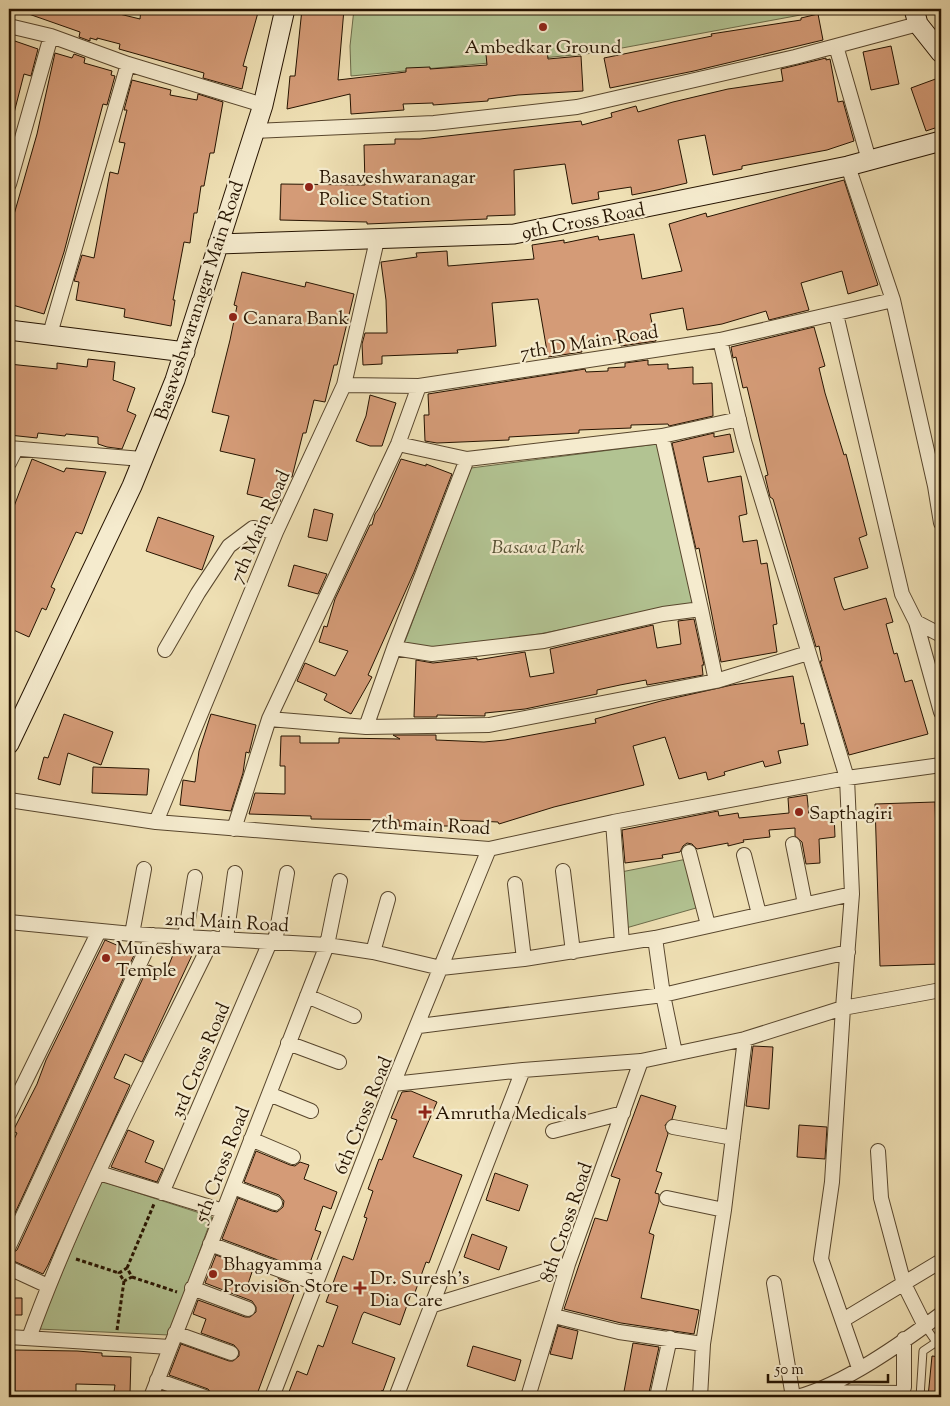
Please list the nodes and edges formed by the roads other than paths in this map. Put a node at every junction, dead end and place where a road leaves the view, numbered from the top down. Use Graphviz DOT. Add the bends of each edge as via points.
graph roads {
  1 [pos="285,9"];
  2 [pos="916,16"];
  3 [pos="9,26"];
  4 [pos="50,36"];
  5 [pos="836,46"];
  6 [pos="941,53"];
  7 [pos="128,64"];
  8 [pos="263,105"];
  9 [pos="253,131"];
  10 [pos="941,141"];
  11 [pos="869,160"];
  12 [pos="848,166"];
  13 [pos="9,184"];
  14 [pos="378,240"];
  15 [pos="218,244"];
  16 [pos="893,300"];
  17 [pos="836,314"];
  18 [pos="9,330"];
  19 [pos="50,334"];
  20 [pos="720,340"];
  21 [pos="185,352"];
  22 [pos="344,385"];
  23 [pos="419,386"];
  24 [pos="739,419"];
  25 [pos="662,436"];
  26 [pos="398,444"];
  27 [pos="12,449"];
  28 [pos="467,459"];
  29 [pos="142,460"];
  30 [pos="9,463"];
  31 [pos="941,524"];
  32 [pos="276,532"];
  33 [pos="701,609"];
  34 [pos="916,622"];
  35 [pos="941,634"];
  36 [pos="394,648"];
  37 [pos="165,650"];
  38 [pos="808,653"];
  39 [pos="716,681"];
  40 [pos="941,712"];
  41 [pos="269,719"];
  42 [pos="366,727"];
  43 [pos="9,744"];
  44 [pos="941,765"];
  45 [pos="847,778"];
  46 [pos="9,800"];
  47 [pos="156,822"];
  48 [pos="613,822"];
  49 [pos="234,829"];
  50 [pos="793,844"];
  51 [pos="489,849"];
  52 [pos="689,852"];
  53 [pos="744,855"];
  54 [pos="144,869"];
  55 [pos="563,871"];
  56 [pos="287,872"];
  57 [pos="235,873"];
  58 [pos="195,877"];
  59 [pos="340,881"];
  60 [pos="515,884"];
  61 [pos="852,894"];
  62 [pos="388,899"];
  63 [pos="806,904"];
  64 [pos="759,914"];
  65 [pos="9,922"];
  66 [pos="708,925"];
  67 [pos="99,931"];
  68 [pos="132,934"];
  69 [pos="153,935"];
  70 [pos="185,937"];
  71 [pos="220,938"];
  72 [pos="655,938"];
  73 [pos="273,942"];
  74 [pos="622,943"];
  75 [pos="327,946"];
  76 [pos="373,952"];
  77 [pos="573,952"];
  78 [pos="848,952"];
  79 [pos="524,959"];
  80 [pos="440,968"];
  81 [pos="941,990"];
  82 [pos="663,995"];
  83 [pos="307,996"];
  84 [pos="843,1008"];
  85 [pos="354,1016"];
  86 [pos="419,1026"];
  87 [pos="745,1039"];
  88 [pos="288,1044"];
  89 [pos="675,1053"];
  90 [pos="641,1060"];
  91 [pos="339,1062"];
  92 [pos="523,1070"];
  93 [pos="393,1084"];
  94 [pos="269,1094"];
  95 [pos="311,1111"];
  96 [pos="623,1113"];
  97 [pos="9,1114"];
  98 [pos="674,1127"];
  99 [pos="553,1131"];
  100 [pos="733,1138"];
  101 [pos="251,1139"];
  102 [pos="878,1151"];
  103 [pos="293,1157"];
  104 [pos="99,1173"];
  105 [pos="233,1187"];
  106 [pos="160,1193"];
  107 [pos="667,1198"];
  108 [pos="275,1203"];
  109 [pos="724,1210"];
  110 [pos="223,1211"];
  111 [pos="210,1244"];
  112 [pos="9,1246"];
  113 [pos="941,1260"];
  114 [pos="568,1264"];
  115 [pos="9,1268"];
  116 [pos="315,1283"];
  117 [pos="774,1283"];
  118 [pos="904,1284"];
  119 [pos="48,1286"];
  120 [pos="191,1292"];
  121 [pos="433,1305"];
  122 [pos="248,1309"];
  123 [pos="941,1314"];
  124 [pos="554,1316"];
  125 [pos="843,1320"];
  126 [pos="926,1326"];
  127 [pos="175,1333"];
  128 [pos="9,1338"];
  129 [pos="29,1338"];
  130 [pos="670,1338"];
  131 [pos="904,1340"];
  132 [pos="939,1341"];
  133 [pos="703,1344"];
  134 [pos="170,1346"];
  135 [pos="231,1353"];
  136 [pos="859,1368"];
  137 [pos="157,1380"];
  138 [pos="816,1392"];
  139 [pos="150,1397"];
  140 [pos="205,1397"];
  141 [pos="272,1397"];
  142 [pos="396,1397"];
  143 [pos="528,1397"];
  144 [pos="657,1397"];
  145 [pos="700,1397"];
  146 [pos="795,1397"];
  147 [pos="920,1397"];
  1 -- 8 [label="street, Basaveshwaranagar Main Road"];
  2 -- 5 [label="street"];
  2 -- 6 [label="street"];
  3 -- 4 [label="street"];
  4 -- 7 [label="street"];
  4 -- 13 [label="street"];
  5 -- 9 [label="street" via="577,107 434,123"];
  5 -- 11 [label="street"];
  7 -- 8 [label="street"];
  7 -- 19 [label="street"];
  8 -- 9 [label="street, Basaveshwaranagar Main Road"];
  9 -- 15 [label="street, Basaveshwaranagar Main Road"];
  10 -- 11 [label="street, 9th Cross Road"];
  11 -- 12 [label="street, 9th Cross Road"];
  12 -- 14 [label="street, 9th Cross Road" via="514,234"];
  12 -- 16 [label="street"];
  14 -- 15 [label="street, 9th Cross Road"];
  14 -- 22 [label="street, 7th Main Road"];
  15 -- 21 [label="street, Basaveshwaranagar Main Road"];
  16 -- 17 [label="street, 7th D Main Road"];
  16 -- 31 [label="street" via="936,486"];
  17 -- 20 [label="street, 7th D Main Road"];
  17 -- 34 [label="street" via="902,594"];
  18 -- 19 [label="street"];
  19 -- 21 [label="street"];
  20 -- 23 [label="street, 7th D Main Road"];
  20 -- 24 [label="street"];
  21 -- 29 [label="street, Basaveshwaranagar Main Road"];
  22 -- 23 [label="street, 7th D Main Road"];
  22 -- 32 [label="street, 7th Main Road"];
  23 -- 26 [label="street"];
  24 -- 25 [label="street"];
  24 -- 38 [label="street"];
  25 -- 28 [label="street"];
  25 -- 33 [label="street"];
  26 -- 28 [label="street"];
  26 -- 41 [label="street"];
  27 -- 29 [label="street"];
  27 -- 30 [label="street"];
  28 -- 36 [label="street"];
  29 -- 43 [label="street, Basaveshwaranagar Main Road"];
  32 -- 37 [label="street" via="253,528 229,546"];
  32 -- 47 [label="street, 7th Main Road"];
  33 -- 36 [label="street" via="663,614 544,641 432,654"];
  33 -- 39 [label="street"];
  34 -- 35 [label="street"];
  34 -- 40 [label="street"];
  36 -- 42 [label="street"];
  38 -- 39 [label="street"];
  38 -- 45 [label="street"];
  39 -- 42 [label="street" via="489,725"];
  41 -- 42 [label="street"];
  41 -- 49 [label="street"];
  44 -- 45 [label="street, 7th main Road"];
  45 -- 48 [label="street, 7th main Road"];
  45 -- 61 [label="street"];
  46 -- 47 [label="street, 7th main Road"];
  47 -- 49 [label="street, 7th main Road"];
  48 -- 51 [label="street, 7th main Road"];
  48 -- 74 [label="street"];
  49 -- 51 [label="street, 7th main Road"];
  50 -- 63 [label="street"];
  51 -- 80 [label="street, 6th Cross Road"];
  52 -- 66 [label="street"];
  53 -- 64 [label="street"];
  54 -- 68 [label="street"];
  55 -- 77 [label="street"];
  56 -- 73 [label="street, 3rd Cross Road"];
  57 -- 71 [label="street"];
  58 -- 70 [label="street"];
  59 -- 75 [label="street, 5th Cross Road"];
  60 -- 79 [label="street"];
  61 -- 63 [label="street, 2nd Main Road"];
  61 -- 78 [label="street"];
  62 -- 76 [label="street"];
  63 -- 64 [label="street, 2nd Main Road"];
  64 -- 66 [label="street, 2nd Main Road"];
  65 -- 67 [label="street, 2nd Main Road"];
  66 -- 72 [label="street, 2nd Main Road"];
  67 -- 68 [label="street, 2nd Main Road"];
  67 -- 97 [label="street"];
  68 -- 69 [label="street, 2nd Main Road"];
  69 -- 70 [label="street, 2nd Main Road"];
  69 -- 112 [label="street"];
  70 -- 71 [label="street, 2nd Main Road"];
  71 -- 73 [label="street, 2nd Main Road"];
  71 -- 104 [label="street"];
  72 -- 74 [label="street, 2nd Main Road"];
  72 -- 82 [label="street"];
  73 -- 75 [label="street, 2nd Main Road"];
  73 -- 106 [label="street, 3rd Cross Road"];
  74 -- 77 [label="street, 2nd Main Road"];
  75 -- 76 [label="street, 2nd Main Road"];
  75 -- 83 [label="street, 5th Cross Road"];
  76 -- 80 [label="street, 2nd Main Road"];
  77 -- 79 [label="street, 2nd Main Road"];
  78 -- 82 [label="street"];
  78 -- 84 [label="street"];
  79 -- 80 [label="street, 2nd Main Road"];
  80 -- 86 [label="street, 6th Cross Road"];
  81 -- 84 [label="street"];
  82 -- 86 [label="street"];
  82 -- 89 [label="street"];
  83 -- 85 [label="street"];
  83 -- 88 [label="street, 5th Cross Road"];
  84 -- 87 [label="street"];
  84 -- 125 [label="street" via="832,1182 821,1259"];
  86 -- 93 [label="street, 6th Cross Road"];
  87 -- 89 [label="street"];
  87 -- 100 [label="street"];
  88 -- 91 [label="street"];
  88 -- 94 [label="street, 5th Cross Road"];
  89 -- 90 [label="street"];
  90 -- 92 [label="street"];
  90 -- 96 [label="street, 8th Cross Road"];
  92 -- 93 [label="street"];
  92 -- 121 [label="street"];
  93 -- 116 [label="street, 6th Cross Road"];
  94 -- 95 [label="street"];
  94 -- 101 [label="street, 5th Cross Road"];
  96 -- 99 [label="street"];
  96 -- 114 [label="street, 8th Cross Road"];
  98 -- 100 [label="street"];
  100 -- 109 [label="street"];
  101 -- 103 [label="street"];
  101 -- 105 [label="street, 5th Cross Road"];
  102 -- 118 [label="street" via="881,1198"];
  104 -- 106 [label="street"];
  104 -- 119 [label="street"];
  105 -- 108 [label="street"];
  105 -- 110 [label="street, 5th Cross Road"];
  106 -- 110 [label="street"];
  107 -- 109 [label="street"];
  109 -- 133 [label="street"];
  110 -- 111 [label="street, 5th Cross Road"];
  111 -- 116 [label="street"];
  111 -- 120 [label="street, 5th Cross Road"];
  113 -- 118 [label="street"];
  114 -- 121 [label="street"];
  114 -- 124 [label="street, 8th Cross Road"];
  115 -- 119 [label="street"];
  116 -- 141 [label="street, 6th Cross Road"];
  117 -- 146 [label="street"];
  118 -- 125 [label="street"];
  118 -- 126 [label="street"];
  119 -- 129 [label="street"];
  120 -- 122 [label="street"];
  120 -- 127 [label="street, 5th Cross Road"];
  121 -- 142 [label="street"];
  123 -- 126 [label="street"];
  124 -- 130 [label="street" via="619,1332"];
  124 -- 143 [label="street, 8th Cross Road"];
  125 -- 136 [label="street"];
  126 -- 131 [label="street"];
  126 -- 132 [label="lane"];
  127 -- 134 [label="street, 5th Cross Road"];
  127 -- 135 [label="street"];
  128 -- 129 [label="street"];
  129 -- 134 [label="street"];
  130 -- 133 [label="street"];
  130 -- 144 [label="street"];
  131 -- 136 [label="street"];
  131 -- 138 [label="street" via="902,1393"];
  132 -- 147 [label="lane" via="923,1351"];
  133 -- 145 [label="street"];
  134 -- 137 [label="street, 5th Cross Road"];
  136 -- 138 [label="street"];
  137 -- 139 [label="street, 5th Cross Road"];
  137 -- 140 [label="street"];
  138 -- 146 [label="street"];
}
